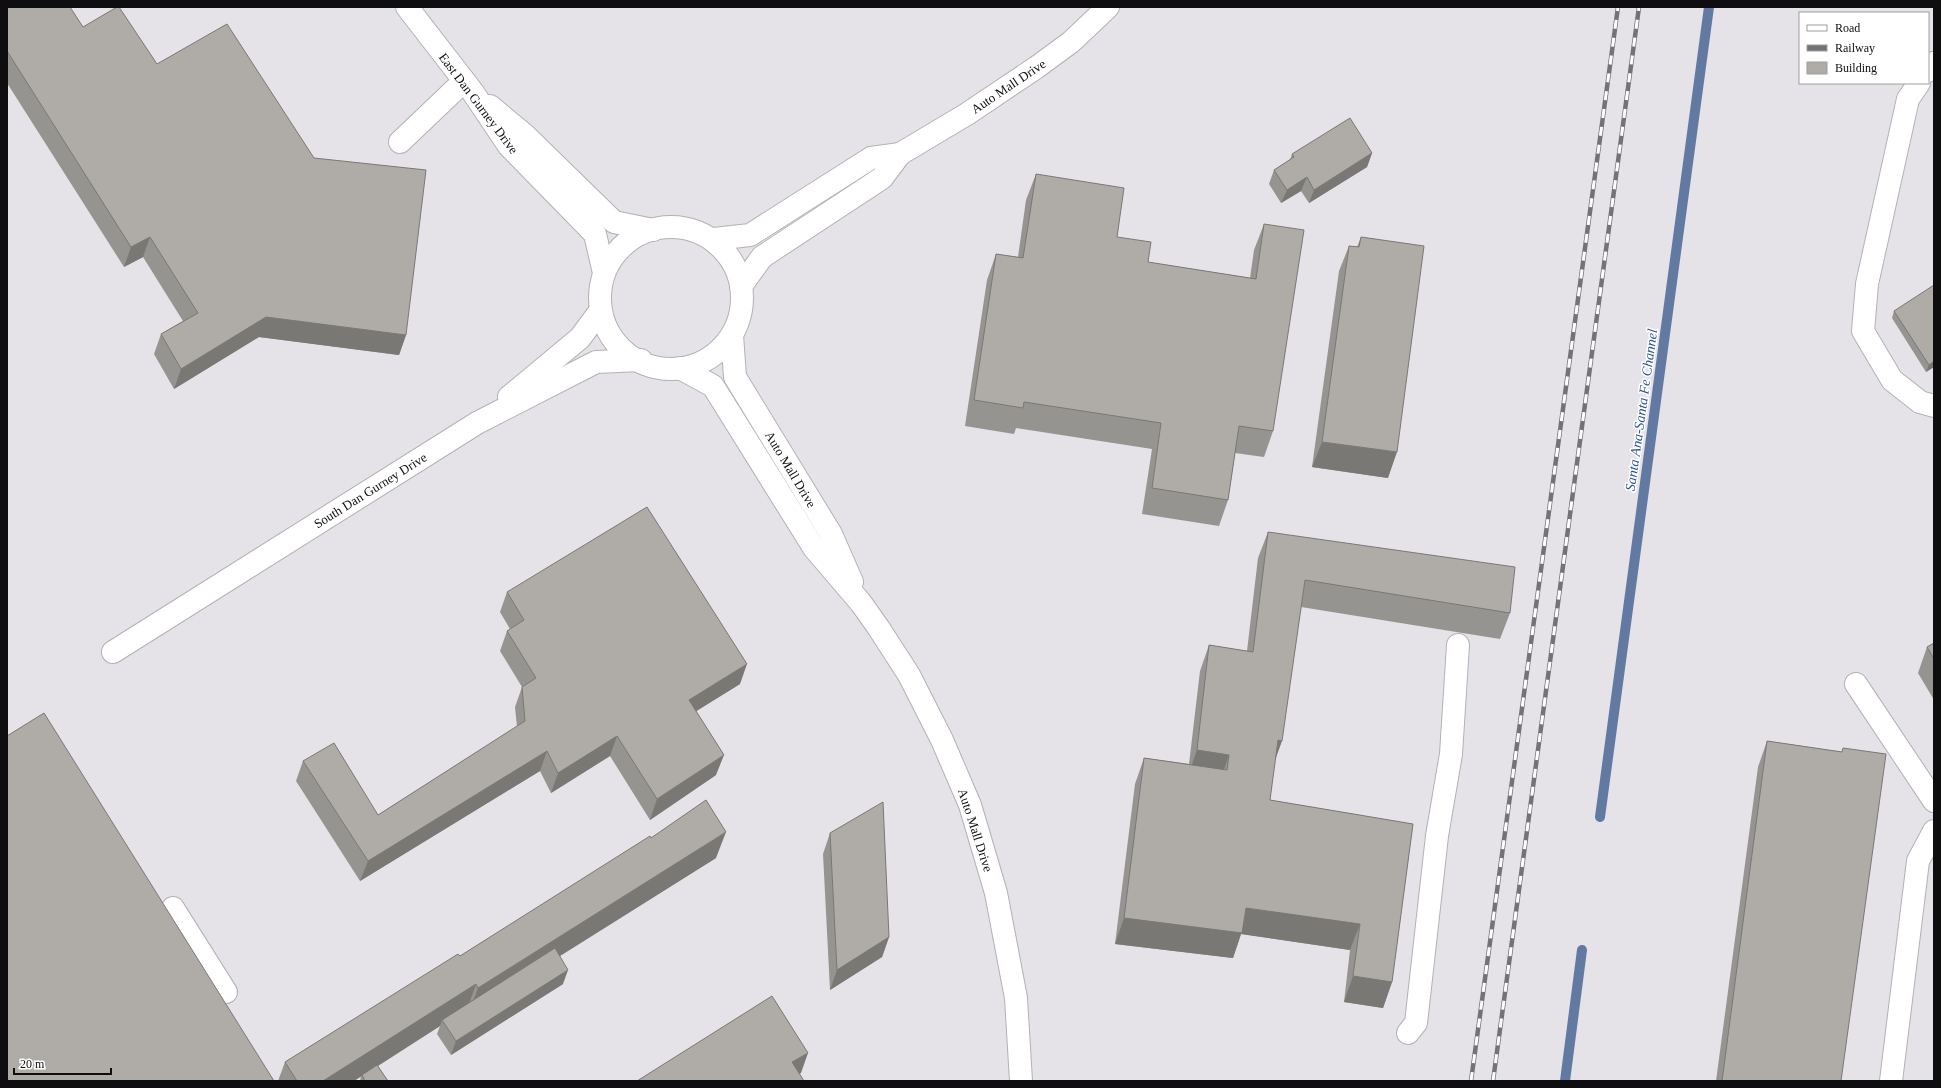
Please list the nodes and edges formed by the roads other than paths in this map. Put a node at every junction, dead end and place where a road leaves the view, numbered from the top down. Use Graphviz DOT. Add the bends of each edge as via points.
graph roads {
  1 [pos="407,7"];
  2 [pos="1108,7"];
  3 [pos="1918,84"];
  4 [pos="468,86"];
  5 [pos="400,142"];
  6 [pos="900,154"];
  7 [pos="655,231"];
  8 [pos="714,239"];
  9 [pos="604,273"];
  10 [pos="741,286"];
  11 [pos="600,310"];
  12 [pos="732,335"];
  13 [pos="641,360"];
  14 [pos="680,368"];
  15 [pos="1934,406"];
  16 [pos="477,423"];
  17 [pos="861,603"];
  18 [pos="1458,645"];
  19 [pos="112,652"];
  20 [pos="1856,684"];
  21 [pos="1934,801"];
  22 [pos="1934,832"];
  23 [pos="173,908"];
  24 [pos="226,992"];
  25 [pos="1408,1033"];
  26 [pos="1021,1081"];
  27 [pos="1891,1081"];
  1 -- 4 [label="street, East Dan Gurney Drive"];
  2 -- 6 [label="street, Auto Mall Drive" via="1071,42 1020,79"];
  3 -- 15 [label="street" via="1908,98 1867,284 1863,331 1892,380 1920,402"];
  4 -- 5 [label="street"];
  4 -- 7 [label="street" via="526,136 614,222"];
  4 -- 9 [label="street, East Dan Gurney Drive" via="509,146 595,234"];
  6 -- 8 [label="street, Auto Mall Drive" via="871,158 750,235"];
  6 -- 10 [label="street, Auto Mall Drive" via="882,178 762,257"];
  7 -- 8 [label="street" via="677,225"];
  7 -- 9 [label="street" via="634,236 618,250"];
  8 -- 10 [label="street" via="733,260"];
  9 -- 11 [label="street" via="600,287"];
  10 -- 12 [label="street" via="740,316"];
  11 -- 13 [label="street" via="612,337 623,351"];
  11 -- 16 [label="street" via="580,338"];
  12 -- 14 [label="street" via="728,343 711,357 693,367"];
  12 -- 17 [label="street, Auto Mall Drive" via="735,377 831,534"];
  13 -- 14 [label="street" via="656,368"];
  13 -- 16 [label="street, South Dan Gurney Drive" via="596,362"];
  14 -- 17 [label="street, Auto Mall Drive" via="713,386 814,548"];
  16 -- 19 [label="street, South Dan Gurney Drive"];
  17 -- 26 [label="street, Auto Mall Drive" via="916,689 942,740 970,805 996,893 1013,982"];
  18 -- 25 [label="street" via="1451,754 1437,836 1416,1023"];
  20 -- 21 [label="street"];
  22 -- 27 [label="street" via="1918,861"];
  23 -- 24 [label="street"];
}
